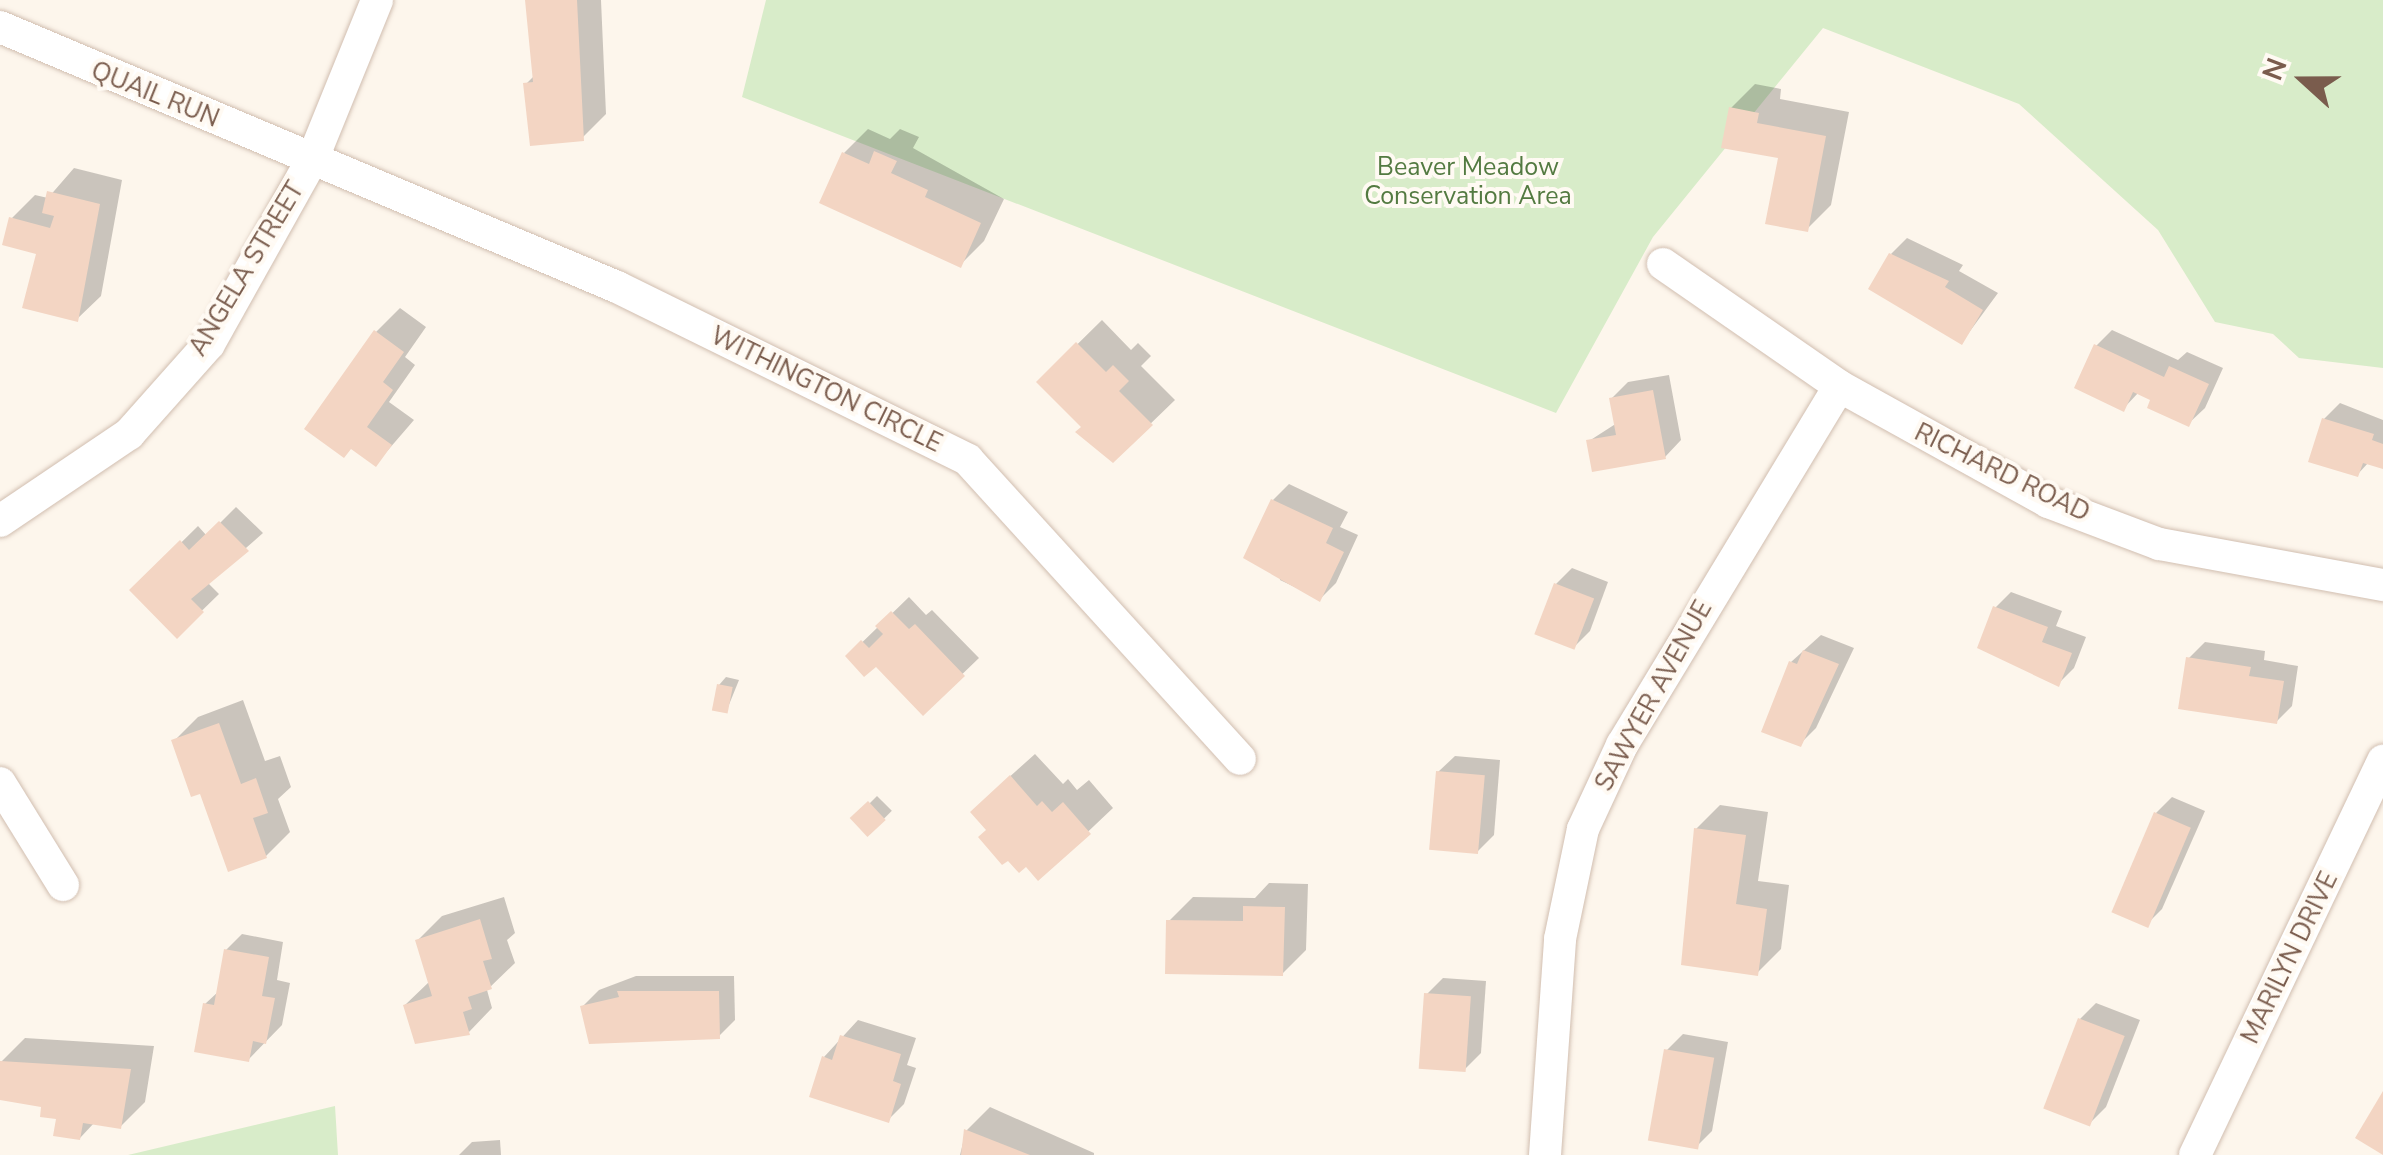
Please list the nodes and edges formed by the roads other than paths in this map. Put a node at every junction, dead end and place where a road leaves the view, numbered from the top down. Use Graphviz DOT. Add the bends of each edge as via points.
graph roads {
  1 [pos="377,0"];
  2 [pos="0,27"];
  3 [pos="313,158"];
  4 [pos="1663,264"];
  5 [pos="1839,386"];
  6 [pos="0,521"];
  7 [pos="2383,585"];
  8 [pos="1240,760"];
  9 [pos="2383,760"];
  10 [pos="0,783"];
  11 [pos="63,885"];
  12 [pos="1545,1155"];
  13 [pos="2194,1155"];
  1 -- 3 [label="street, ANGELA STREET"];
  2 -- 3 [label="street, QUAIL RUN"];
  3 -- 6 [label="street, ANGELA STREET" via="208,344 129,434"];
  3 -- 8 [label="street, WITHINGTON CIRCLE" via="617,287 968,460"];
  4 -- 5 [label="street, RICHARD ROAD"];
  5 -- 7 [label="street, RICHARD ROAD" via="2048,502 2159,544"];
  5 -- 12 [label="street, SAWYER AVENUE" via="1631,729 1582,829 1560,940"];
  9 -- 13 [label="street, MARILYN DRIVE"];
  10 -- 11 [label="street"];
}
